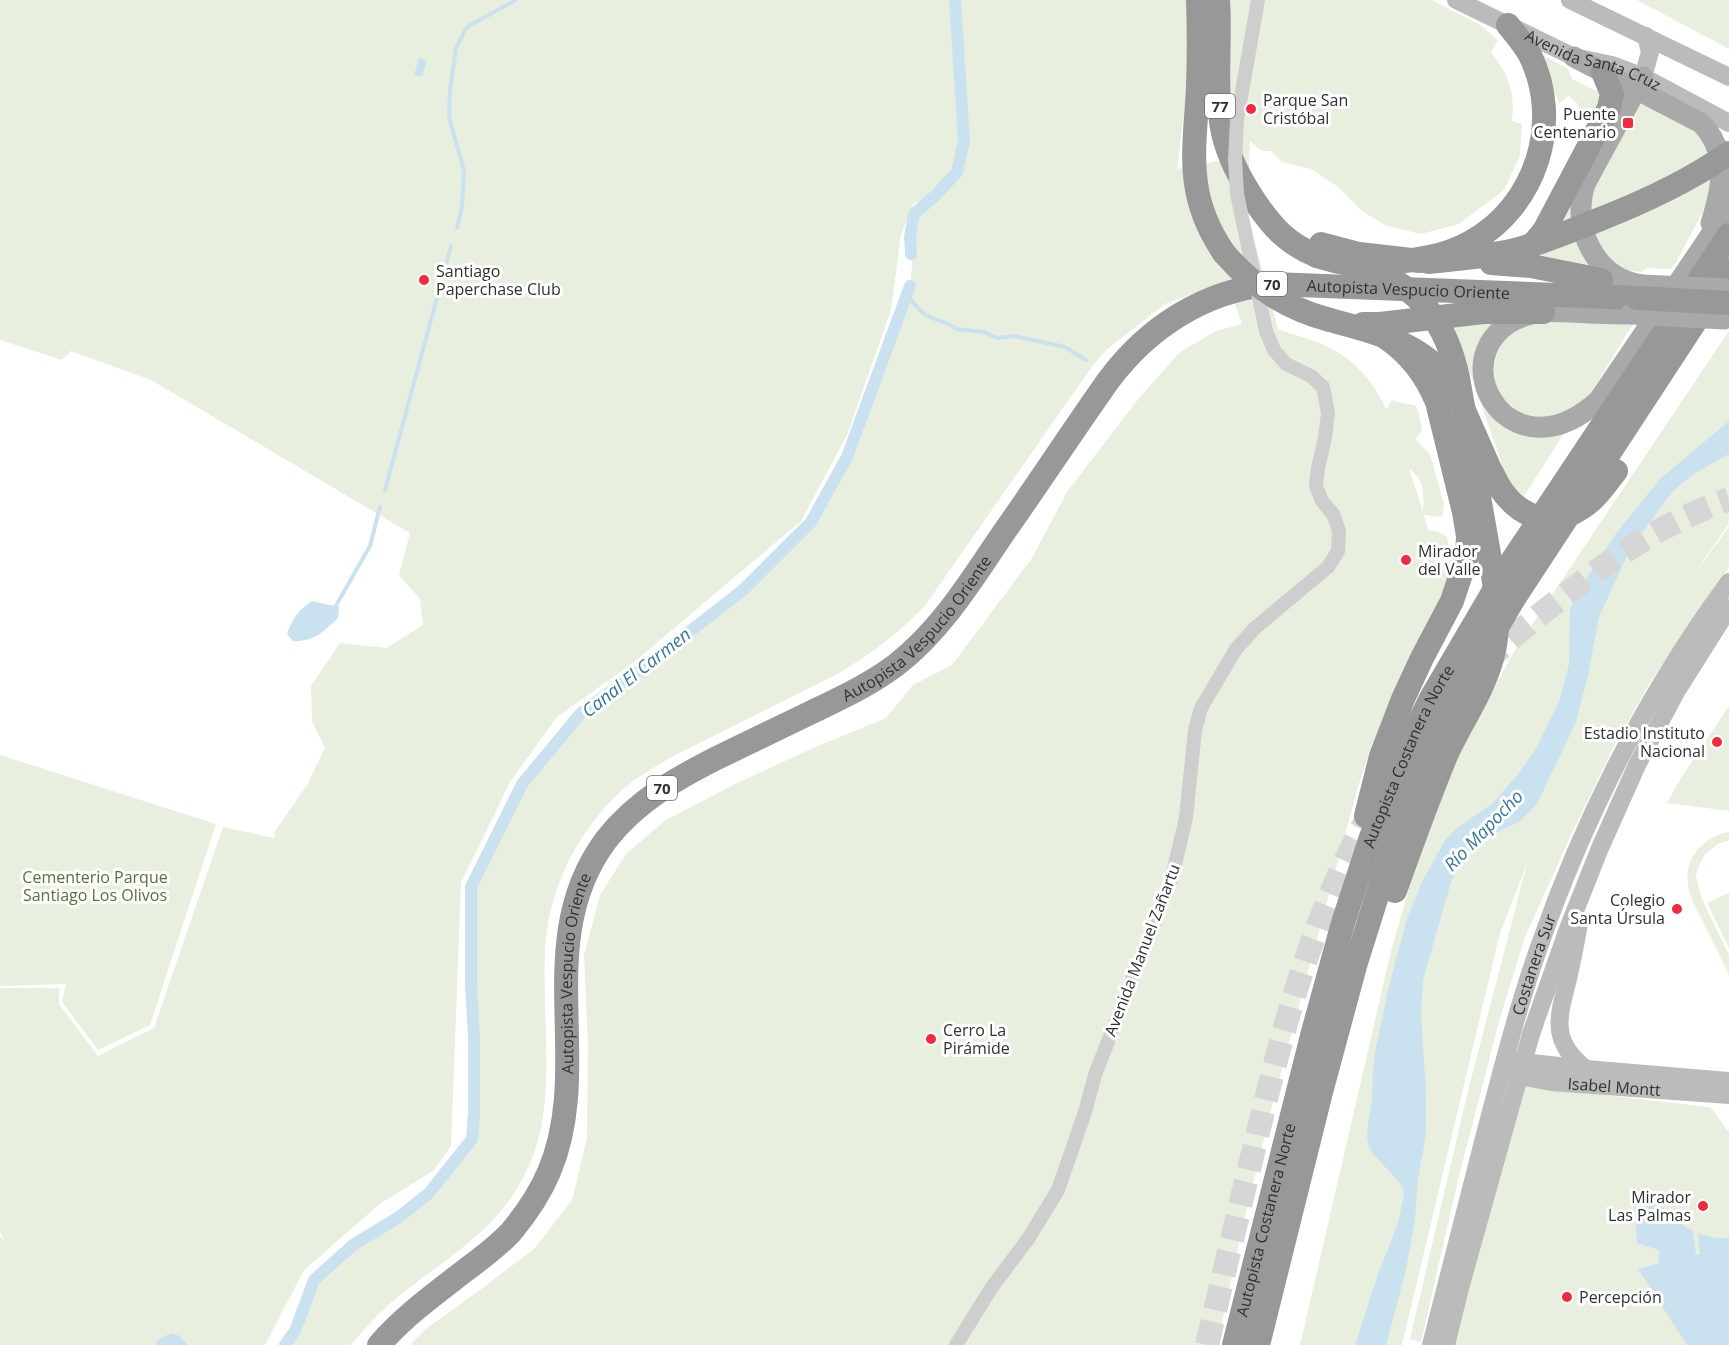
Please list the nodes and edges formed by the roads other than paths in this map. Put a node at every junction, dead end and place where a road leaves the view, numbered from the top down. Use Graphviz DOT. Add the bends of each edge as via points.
graph roads {
  1 [pos="1198,0"];
  2 [pos="1218,0"];
  3 [pos="1258,0"];
  4 [pos="1456,0"];
  5 [pos="1570,0"];
  6 [pos="1475,5"];
  7 [pos="1508,25"];
  8 [pos="1646,36"];
  9 [pos="1574,57"];
  10 [pos="1603,72"];
  11 [pos="1729,77"];
  12 [pos="1640,83"];
  13 [pos="1729,123"];
  14 [pos="1729,153"];
  15 [pos="1257,204"];
  16 [pos="1729,208"];
  17 [pos="1729,235"];
  18 [pos="1706,241"];
  19 [pos="1416,261"];
  20 [pos="1729,270"];
  21 [pos="1729,289"];
  22 [pos="1423,290"];
  23 [pos="1638,293"];
  24 [pos="1729,299"];
  25 [pos="1729,303"];
  26 [pos="1543,312"];
  27 [pos="1729,319"];
  28 [pos="1330,320"];
  29 [pos="1444,393"];
  30 [pos="1599,400"];
  31 [pos="1729,582"];
  32 [pos="1729,608"];
  33 [pos="1371,796"];
  34 [pos="1584,891"];
  35 [pos="1343,923"];
  36 [pos="1512,1067"];
  37 [pos="1586,1069"];
  38 [pos="1729,1081"];
  39 [pos="1321,1092"];
  40 [pos="1729,1095"];
  41 [pos="379,1345"];
  42 [pos="956,1345"];
  43 [pos="1234,1345"];
  44 [pos="1258,1345"];
  45 [pos="1431,1345"];
  46 [pos="1446,1345"];
  1 -- 28 [label="highway, 77, bridge" via="1194,173 1204,218 1224,253 1249,279 1301,311"];
  2 -- 15 [label="highway, 77" via="1223,133 1235,168"];
  3 -- 42 [label="street, Avenida Manuel Zañartu, bridge" via="1237,120 1237,194 1266,331 1274,350 1286,364 1311,376 1323,387 1328,412 1316,486 1322,501 1334,514 1339,531 1338,551 1328,567 1255,628 1236,649 1201,708 1186,818 1172,877 1095,1075 1058,1190"];
  4 -- 6 [label="main road, Avenida Santa Cruz"];
  5 -- 8 [label="main road"];
  6 -- 7 [label="main road, Avenida Santa Cruz"];
  7 -- 9 [label="main road, Avenida Santa Cruz"];
  7 -- 19 [label="highway" via="1530,57 1543,101 1544,132 1532,177 1495,226 1469,243"];
  8 -- 11 [label="main road"];
  8 -- 12 [label="main road" via="1650,52"];
  9 -- 10 [label="main road"];
  9 -- 12 [label="main road, Avenida Santa Cruz" via="1612,65"];
  10 -- 12 [label="main road"];
  10 -- 22 [label="highway" via="1612,93 1609,108 1538,239 1509,267 1490,276 1466,285"];
  12 -- 13 [label="main road, Avenida Santa Cruz"];
  12 -- 18 [label="main road" via="1701,123 1719,141 1727,174"];
  12 -- 23 [label="main road" via="1585,184 1580,215 1584,235 1595,256"];
  14 -- 19 [label="highway, bridge" via="1656,196 1553,238 1486,256"];
  15 -- 19 [label="highway" via="1289,229 1318,243 1359,254"];
  15 -- 39 [label="highway, bridge" via="1280,234 1298,247 1396,282 1433,315 1444,333 1458,378 1494,582 1497,620 1492,658 1436,780 1360,998"];
  16 -- 18 [label="main road"];
  17 -- 35 [label="highway, Autopista Costanera Norte" via="1506,570 1431,698 1382,809"];
  18 -- 30 [label="main road"];
  19 -- 23 [label="highway, bridge" via="1517,264 1601,280"];
  20 -- 39 [label="highway, Autopista Costanera Norte" via="1513,600 1437,736 1383,874"];
  21 -- 23 [label="main road, bridge"];
  22 -- 23 [label="highway, Autopista Vespucio Oriente / 70"];
  22 -- 41 [label="highway, Autopista Vespucio Oriente / 70" via="1260,286 1197,305 1168,322 1137,346 1119,367 966,587 918,646 860,688 664,786 622,821 586,872 571,920 565,973 564,1109 557,1147 544,1183 491,1251 418,1308"];
  23 -- 25 [label="highway, Autopista Vespucio Oriente / 70, bridge"];
  23 -- 26 [label="main road"];
  23 -- 27 [label="main road, bridge"];
  24 -- 29 [label="highway, bridge" via="1602,489 1585,505 1559,517 1540,518 1521,511 1506,496"];
  26 -- 28 [label="highway" via="1483,312 1380,324"];
  26 -- 30 [label="main road" via="1524,316 1507,326 1488,346 1483,375 1492,402 1511,421 1536,428 1573,419"];
  28 -- 29 [label="highway" via="1385,337 1399,346 1432,389"];
  29 -- 33 [label="highway" via="1468,536 1467,556 1452,601 1403,699 1381,756"];
  30 -- 33 [label="highway" via="1450,637"];
  31 -- 36 [label="main road, Costanera Sur" via="1656,695 1564,879 1524,990"];
  32 -- 34 [label="main road, Costanera Sur" via="1656,729 1618,806"];
  33 -- 35 [label="highway"];
  34 -- 36 [label="main road, Costanera Sur" via="1530,1034"];
  34 -- 37 [label="main road" via="1559,1025 1566,1046"];
  35 -- 43 [label="highway, Autopista Costanera Norte"];
  36 -- 37 [label="main road, Isabel Montt"];
  36 -- 40 [label="main road, Isabel Montt" via="1551,1082"];
  36 -- 45 [label="main road, Costanera Sur"];
  36 -- 46 [label="main road, Costanera Sur"];
  37 -- 38 [label="main road, Isabel Montt"];
  39 -- 44 [label="highway, Autopista Costanera Norte"];
}
